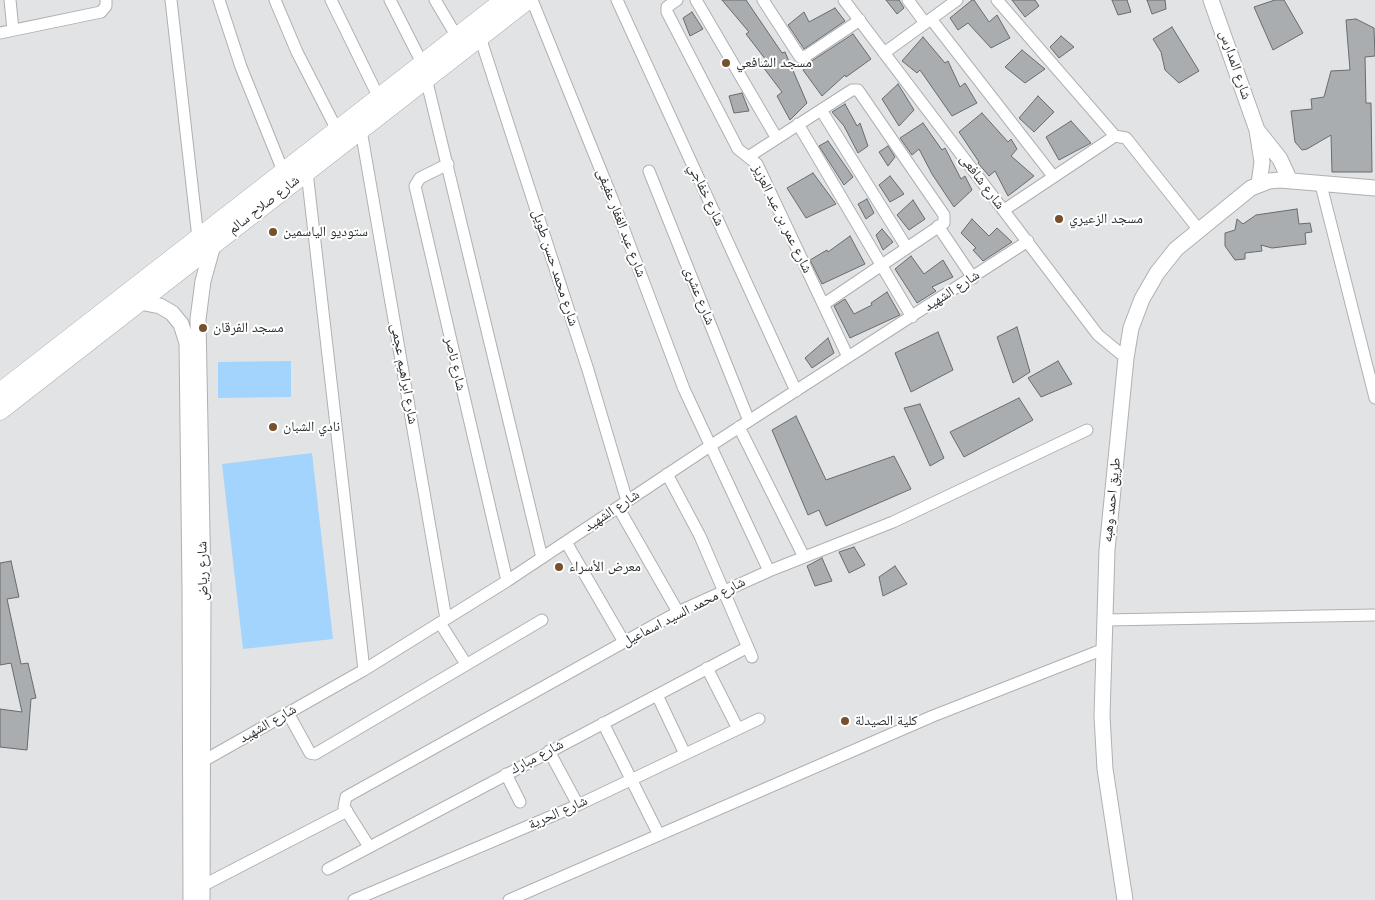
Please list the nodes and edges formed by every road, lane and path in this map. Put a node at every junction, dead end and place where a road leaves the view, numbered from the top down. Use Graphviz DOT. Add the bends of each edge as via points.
graph roads {
  1 [pos="10,0"];
  2 [pos="106,0"];
  3 [pos="171,0"];
  4 [pos="220,0"];
  5 [pos="275,0"];
  6 [pos="331,0"];
  7 [pos="390,0"];
  8 [pos="435,0"];
  9 [pos="530,0"];
  10 [pos="617,0"];
  11 [pos="696,0"];
  12 [pos="763,0"];
  13 [pos="844,0"];
  14 [pos="908,0"];
  15 [pos="957,0"];
  16 [pos="997,0"];
  17 [pos="1211,0"];
  18 [pos="498,2"];
  19 [pos="672,4"];
  20 [pos="860,20"];
  21 [pos="928,21"];
  22 [pos="13,30"];
  23 [pos="0,33"];
  24 [pos="457,37"];
  25 [pos="480,37"];
  26 [pos="884,53"];
  27 [pos="425,71"];
  28 [pos="379,98"];
  29 [pos="821,110"];
  30 [pos="798,124"];
  31 [pos="337,130"];
  32 [pos="360,130"];
  33 [pos="1258,130"];
  34 [pos="1115,136"];
  35 [pos="776,137"];
  36 [pos="748,157"];
  37 [pos="448,164"];
  38 [pos="283,171"];
  39 [pos="648,171"];
  40 [pos="307,172"];
  41 [pos="1053,176"];
  42 [pos="1290,181"];
  43 [pos="1259,184"];
  44 [pos="1322,185"];
  45 [pos="1375,188"];
  46 [pos="1004,210"];
  47 [pos="938,226"];
  48 [pos="1199,230"];
  49 [pos="1028,241"];
  50 [pos="205,242"];
  51 [pos="907,248"];
  52 [pos="881,265"];
  53 [pos="973,278"];
  54 [pos="140,302"];
  55 [pos="824,304"];
  56 [pos="912,317"];
  57 [pos="848,358"];
  58 [pos="1126,358"];
  59 [pos="796,391"];
  60 [pos="0,392"];
  61 [pos="1375,398"];
  62 [pos="194,404"];
  63 [pos="0,411"];
  64 [pos="744,424"];
  65 [pos="1087,430"];
  66 [pos="710,446"];
  67 [pos="667,474"];
  68 [pos="622,504"];
  69 [pos="566,542"];
  70 [pos="804,557"];
  71 [pos="542,558"];
  72 [pos="769,571"];
  73 [pos="507,581"];
  74 [pos="197,587"];
  75 [pos="723,591"];
  76 [pos="678,612"];
  77 [pos="1375,615"];
  78 [pos="542,620"];
  79 [pos="1105,620"];
  80 [pos="443,621"];
  81 [pos="624,642"];
  82 [pos="1104,648"];
  83 [pos="466,664"];
  84 [pos="707,668"];
  85 [pos="364,670"];
  86 [pos="657,695"];
  87 [pos="288,713"];
  88 [pos="759,719"];
  89 [pos="603,723"];
  90 [pos="738,729"];
  91 [pos="549,751"];
  92 [pos="685,754"];
  93 [pos="204,760"];
  94 [pos="190,768"];
  95 [pos="506,774"];
  96 [pos="633,779"];
  97 [pos="520,802"];
  98 [pos="578,805"];
  99 [pos="347,812"];
  100 [pos="659,835"];
  101 [pos="368,845"];
  102 [pos="328,869"];
  103 [pos="202,893"];
  104 [pos="191,900"];
  105 [pos="354,900"];
  106 [pos="509,900"];
  107 [pos="1125,900"];
  1 -- 22 [label="street"];
  2 -- 22 [label="street" via="106,6 100,12"];
  3 -- 50 [label="street"];
  4 -- 38 [label="street" via="241,67"];
  5 -- 31 [label="street" via="297,52"];
  6 -- 28 [label="street"];
  7 -- 27 [label="street"];
  8 -- 24 [label="street"];
  9 -- 25 [label="main road, شارع صلاح سالم"];
  9 -- 66 [label="street, شارع عبد الغفار عفيفى" via="612,198 684,389"];
  10 -- 59 [label="street, شارع خفاجي"];
  11 -- 35 [label="street"];
  12 -- 20 [label="street" via="800,57"];
  13 -- 20 [label="street, شارع شافعى"];
  14 -- 21 [label="street"];
  15 -- 21 [label="street"];
  16 -- 34 [label="street"];
  17 -- 33 [label="street, شارع المدارس"];
  18 -- 24 [label="main road, شارع صلاح سالم"];
  19 -- 36 [label="street, شارع عمر بن عبد العزيز" via="667,12 738,149"];
  20 -- 26 [label="street, شارع شافعى"];
  21 -- 26 [label="street"];
  21 -- 41 [label="street"];
  22 -- 23 [label="street"];
  24 -- 27 [label="main road, شارع صلاح سالم"];
  25 -- 27 [label="main road, شارع صلاح سالم"];
  25 -- 68 [label="street, شارع محمد حسن طويل" via="588,370"];
  26 -- 46 [label="street, شارع شافعى"];
  27 -- 28 [label="main road, شارع صلاح سالم"];
  27 -- 32 [label="main road, شارع صلاح سالم"];
  27 -- 37 [label="street"];
  28 -- 31 [label="main road, شارع صلاح سالم"];
  29 -- 30 [label="street"];
  29 -- 47 [label="street" via="852,90 858,90 944,215 944,222"];
  29 -- 51 [label="street"];
  30 -- 35 [label="street"];
  30 -- 52 [label="street"];
  31 -- 38 [label="main road, شارع صلاح سالم"];
  32 -- 40 [label="main road, شارع صلاح سالم"];
  32 -- 80 [label="street, شارع ابراهيم عجمى"];
  33 -- 42 [label="street, شارع المدارس" via="1277,154"];
  33 -- 43 [label="street, شارع المدارس" via="1262,162"];
  34 -- 41 [label="street"];
  34 -- 48 [label="street" via="1126,138"];
  35 -- 36 [label="street"];
  36 -- 55 [label="street, شارع عمر بن عبد العزيز" via="757,164"];
  37 -- 71 [label="street"];
  37 -- 73 [label="street, شارع ناصر" via="420,178 415,186"];
  38 -- 50 [label="main road, شارع صلاح سالم"];
  39 -- 64 [label="street, شارع عشرى"];
  40 -- 50 [label="main road, شارع صلاح سالم"];
  40 -- 85 [label="street"];
  41 -- 46 [label="street"];
  42 -- 43 [label="street, طريق احمد وهبه"];
  42 -- 44 [label="street, طريق احمد وهبه"];
  43 -- 48 [label="street, طريق احمد وهبه" via="1243,193"];
  44 -- 45 [label="street, طريق احمد وهبه"];
  44 -- 61 [label="street"];
  46 -- 49 [label="street, شارع شافعى"];
  47 -- 51 [label="street"];
  47 -- 53 [label="street"];
  48 -- 58 [label="street, طريق احمد وهبه" via="1176,250 1142,299 1131,328"];
  49 -- 53 [label="street, شارع الشهيد"];
  49 -- 58 [label="street, شارع شافعى" via="1098,335"];
  50 -- 54 [label="main road, شارع صلاح سالم"];
  50 -- 60 [label="main road, شارع صلاح سالم"];
  50 -- 62 [label="street, شارع رياض"];
  51 -- 52 [label="street"];
  52 -- 55 [label="street"];
  52 -- 56 [label="street"];
  53 -- 56 [label="street, شارع الشهيد"];
  54 -- 62 [label="street, شارع رياض" via="166,309 184,330"];
  54 -- 63 [label="main road, شارع صلاح سالم"];
  55 -- 57 [label="street, شارع عمر بن عبد العزيز"];
  56 -- 57 [label="street, شارع الشهيد"];
  57 -- 59 [label="street, شارع الشهيد"];
  58 -- 79 [label="street, طريق احمد وهبه" via="1107,550"];
  59 -- 64 [label="street, شارع الشهيد"];
  62 -- 74 [label="street, شارع رياض"];
  64 -- 66 [label="street, شارع الشهيد"];
  64 -- 70 [label="street, شارع عشرى"];
  65 -- 70 [label="street, شارع محمد السيد اسماعيل" via="893,522"];
  66 -- 67 [label="street, شارع الشهيد"];
  66 -- 72 [label="street, شارع عبد الغفار عفيفى"];
  67 -- 68 [label="street, شارع الشهيد"];
  67 -- 75 [label="street" via="694,522"];
  68 -- 69 [label="street, شارع الشهيد"];
  68 -- 76 [label="street, شارع محمد حسن طويل"];
  69 -- 71 [label="street, شارع الشهيد"];
  69 -- 81 [label="street"];
  70 -- 72 [label="street, شارع محمد السيد اسماعيل"];
  71 -- 73 [label="street, شارع الشهيد"];
  72 -- 75 [label="street, شارع محمد السيد اسماعيل"];
  73 -- 80 [label="street, شارع الشهيد"];
  74 -- 93 [label="street, شارع رياض"];
  74 -- 94 [label="street, شارع رياض"];
  75 -- 76 [label="street, شارع محمد السيد اسماعيل"];
  75 -- 84 [label="street, شارع مبارك" via="750,652"];
  76 -- 81 [label="street, شارع محمد السيد اسماعيل"];
  77 -- 79 [label="street"];
  78 -- 83 [label="street"];
  79 -- 82 [label="street, طريق احمد وهبه"];
  80 -- 83 [label="street"];
  80 -- 85 [label="street, شارع الشهيد"];
  81 -- 99 [label="street, شارع محمد السيد اسماعيل" via="346,797 343,804"];
  82 -- 100 [label="street" via="933,716"];
  82 -- 107 [label="street, طريق احمد وهبه" via="1103,742"];
  83 -- 87 [label="street" via="315,754 310,753"];
  84 -- 86 [label="street, شارع مبارك"];
  84 -- 90 [label="street"];
  85 -- 87 [label="street, شارع الشهيد"];
  86 -- 89 [label="street, شارع مبارك"];
  86 -- 92 [label="street"];
  87 -- 93 [label="street, شارع الشهيد"];
  88 -- 90 [label="street, شارع الحرية"];
  89 -- 91 [label="street, شارع مبارك"];
  89 -- 96 [label="street"];
  90 -- 92 [label="street, شارع الحرية"];
  91 -- 95 [label="street, شارع مبارك"];
  91 -- 98 [label="street"];
  92 -- 96 [label="street, شارع الحرية"];
  93 -- 94 [label="street, شارع الشهيد"];
  93 -- 103 [label="street, شارع رياض"];
  94 -- 104 [label="street, شارع رياض"];
  95 -- 97 [label="street"];
  95 -- 101 [label="street, شارع مبارك"];
  96 -- 98 [label="street, شارع الحرية"];
  96 -- 100 [label="street"];
  98 -- 105 [label="street, شارع الحرية"];
  99 -- 101 [label="street"];
  99 -- 103 [label="street"];
  100 -- 106 [label="street"];
  101 -- 102 [label="street, شارع مبارك"];
}
